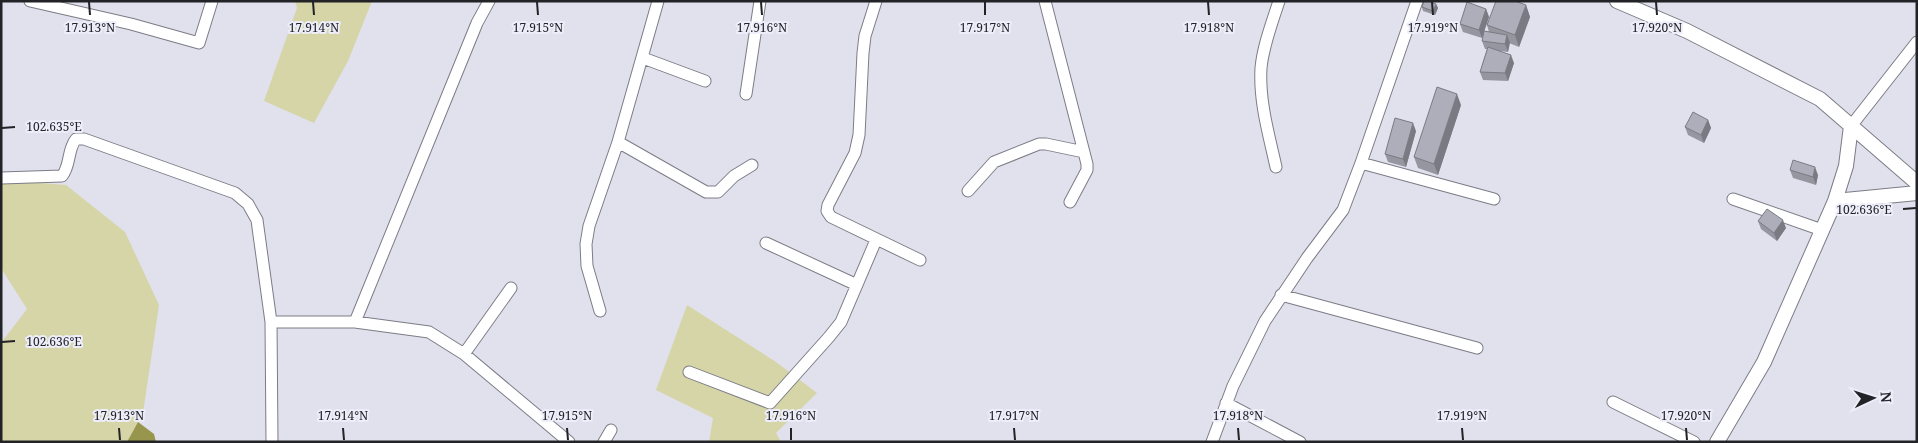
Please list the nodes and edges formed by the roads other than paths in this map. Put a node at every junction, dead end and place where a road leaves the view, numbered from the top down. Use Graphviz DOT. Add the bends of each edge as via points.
graph roads {
  1 [pos="30,1"];
  2 [pos="212,1"];
  3 [pos="489,1"];
  4 [pos="658,1"];
  5 [pos="760,1"];
  6 [pos="876,1"];
  7 [pos="1046,1"];
  8 [pos="1279,1"];
  9 [pos="1417,1"];
  10 [pos="1617,1"];
  11 [pos="1917,42"];
  12 [pos="643,58"];
  13 [pos="705,81"];
  14 [pos="746,94"];
  15 [pos="1851,126"];
  16 [pos="618,142"];
  17 [pos="1084,152"];
  18 [pos="752,164"];
  19 [pos="1361,164"];
  20 [pos="1276,168"];
  21 [pos="1,178"];
  22 [pos="1917,183"];
  23 [pos="968,191"];
  24 [pos="1917,193"];
  25 [pos="1494,199"];
  26 [pos="1733,199"];
  27 [pos="1835,201"];
  28 [pos="1070,202"];
  29 [pos="1822,230"];
  30 [pos="876,240"];
  31 [pos="766,243"];
  32 [pos="920,260"];
  33 [pos="857,286"];
  34 [pos="511,288"];
  35 [pos="1281,295"];
  36 [pos="600,311"];
  37 [pos="271,322"];
  38 [pos="355,322"];
  39 [pos="1477,348"];
  40 [pos="464,354"];
  41 [pos="689,372"];
  42 [pos="1613,402"];
  43 [pos="1226,403"];
  44 [pos="611,430"];
  45 [pos="272,442"];
  46 [pos="569,442"];
  47 [pos="604,442"];
  48 [pos="1212,442"];
  49 [pos="1300,442"];
  50 [pos="1694,442"];
  51 [pos="1717,442"];
  1 -- 2 [label="street" via="199,43"];
  3 -- 38 [label="street" via="477,23"];
  4 -- 12 [label="street"];
  5 -- 14 [label="street"];
  6 -- 30 [label="street" via="865,36 855,153 827,211 831,217"];
  7 -- 17 [label="street"];
  8 -- 20 [label="street" via="1261,67 1261,95"];
  9 -- 19 [label="street"];
  10 -- 15 [label="street" via="1687,31 1820,100"];
  11 -- 15 [label="street"];
  12 -- 13 [label="street"];
  12 -- 16 [label="street"];
  15 -- 22 [label="street"];
  15 -- 27 [label="street" via="1846,166"];
  16 -- 18 [label="street" via="712,193 718,192"];
  16 -- 36 [label="street" via="589,226 586,244 587,266"];
  17 -- 23 [label="street" via="1039,144 994,162"];
  17 -- 28 [label="street" via="1087,170"];
  19 -- 25 [label="street"];
  19 -- 35 [label="street" via="1342,210"];
  21 -- 37 [label="street" via="62,176 67,170 71,146 76,139 84,138 235,193 248,204 257,220"];
  24 -- 27 [label="street"];
  26 -- 29 [label="street"];
  27 -- 29 [label="street"];
  29 -- 51 [label="street" via="1764,362"];
  30 -- 32 [label="street"];
  30 -- 33 [label="street"];
  31 -- 33 [label="street"];
  33 -- 41 [label="street" via="841,322 770,403"];
  34 -- 40 [label="street"];
  35 -- 39 [label="street"];
  35 -- 43 [label="street"];
  37 -- 38 [label="street"];
  37 -- 45 [label="street"];
  38 -- 40 [label="street" via="429,332"];
  40 -- 46 [label="street"];
  42 -- 50 [label="street"];
  43 -- 48 [label="street"];
  43 -- 49 [label="street"];
  44 -- 47 [label="street"];
}
